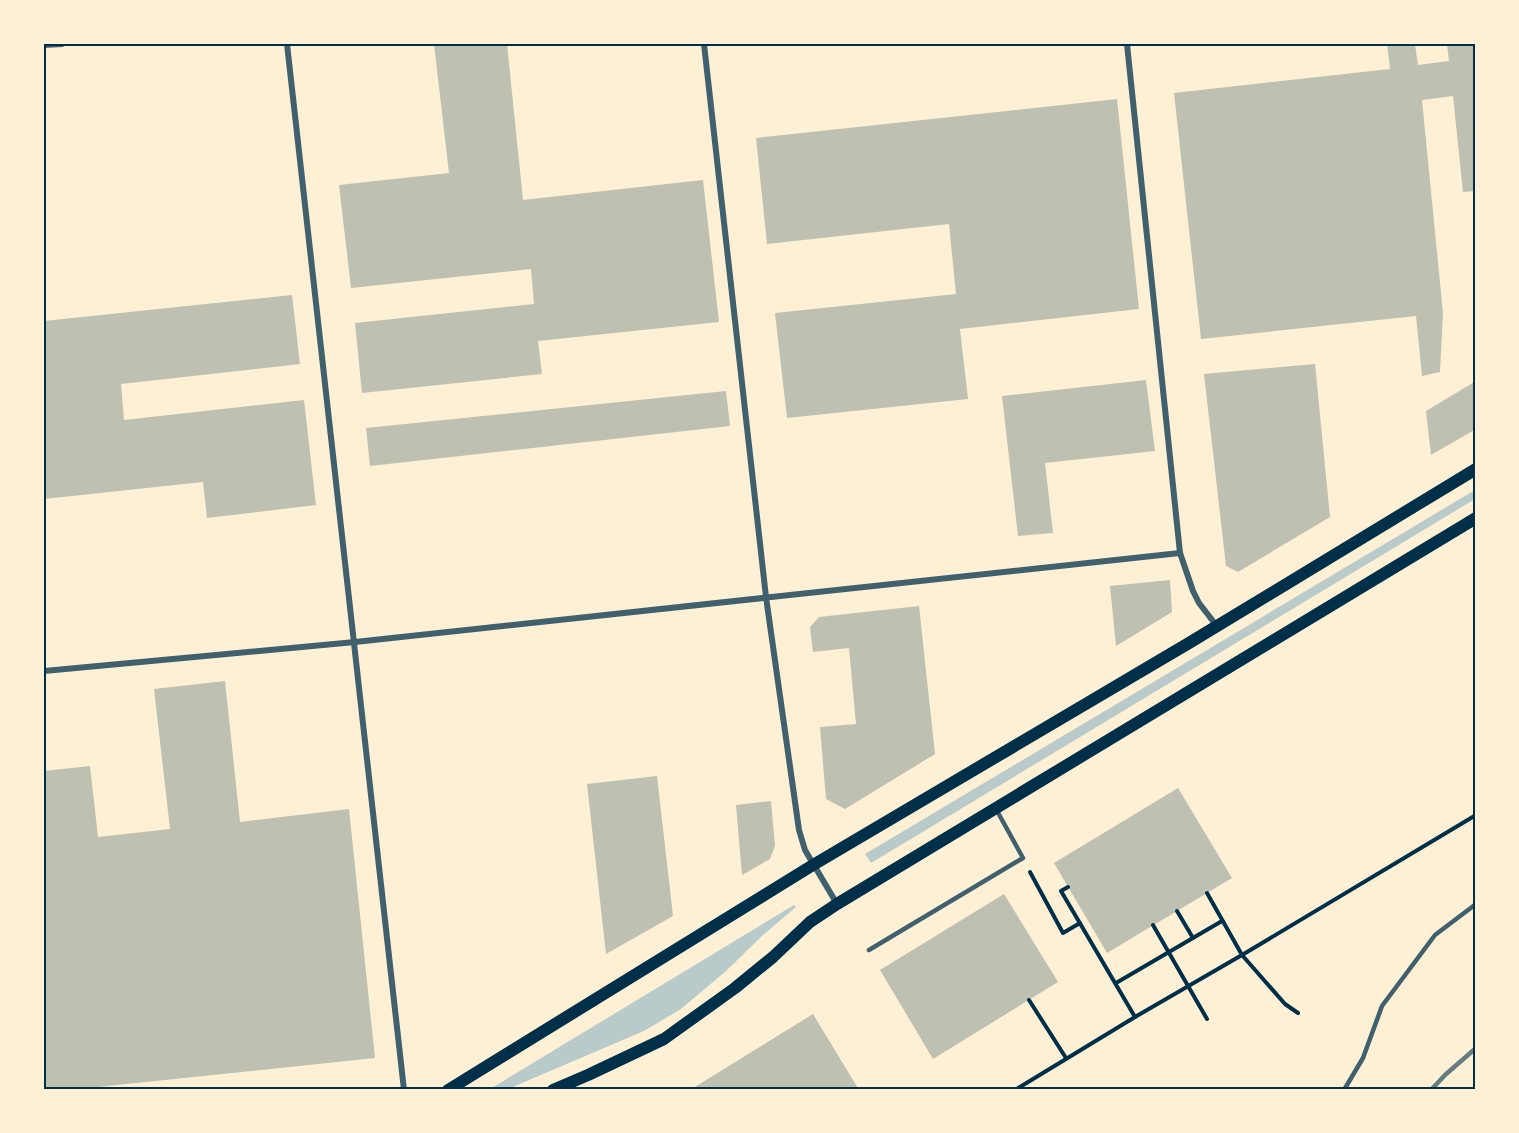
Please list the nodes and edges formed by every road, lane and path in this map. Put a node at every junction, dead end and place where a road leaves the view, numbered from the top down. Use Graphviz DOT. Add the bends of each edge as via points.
graph roads {
  1 [pos="62,44"];
  2 [pos="287,44"];
  3 [pos="704,44"];
  4 [pos="1127,44"];
  5 [pos="44,45"];
  6 [pos="1476,469"];
  7 [pos="1476,518"];
  8 [pos="1180,553"];
  9 [pos="766,597"];
  10 [pos="1216,625"];
  11 [pos="355,642"];
  12 [pos="44,671"];
  13 [pos="996,809"];
  14 [pos="1476,814"];
  15 [pos="1023,858"];
  16 [pos="813,865"];
  17 [pos="1068,887"];
  18 [pos="1207,893"];
  19 [pos="837,904"];
  20 [pos="1476,904"];
  21 [pos="1177,911"];
  22 [pos="1222,921"];
  23 [pos="1080,923"];
  24 [pos="1153,925"];
  25 [pos="1193,938"];
  26 [pos="869,950"];
  27 [pos="1168,952"];
  28 [pos="1242,955"];
  29 [pos="1116,983"];
  30 [pos="1188,986"];
  31 [pos="1029,1000"];
  32 [pos="1298,1013"];
  33 [pos="1135,1017"];
  34 [pos="1207,1019"];
  35 [pos="1066,1058"];
  36 [pos="404,1089"];
  37 [pos="448,1089"];
  38 [pos="553,1089"];
  39 [pos="1015,1089"];
  40 [pos="1344,1089"];
  1 -- 5 [label="street"];
  2 -- 11 [label="street"];
  3 -- 9 [label="street"];
  4 -- 8 [label="street"];
  6 -- 10 [label="main road"];
  7 -- 13 [label="main road"];
  8 -- 9 [label="street"];
  8 -- 10 [label="street" via="1193,591"];
  9 -- 11 [label="street"];
  9 -- 16 [label="street" via="800,830"];
  10 -- 16 [label="main road"];
  11 -- 12 [label="street"];
  11 -- 36 [label="street"];
  13 -- 15 [label="lane"];
  13 -- 19 [label="main road"];
  14 -- 28 [label="path"];
  15 -- 23 [label="path" via="1063,933"];
  15 -- 26 [label="lane"];
  16 -- 19 [label="street"];
  16 -- 37 [label="main road"];
  17 -- 23 [label="path" via="1061,891"];
  18 -- 22 [label="path"];
  19 -- 38 [label="main road" via="803,928 735,988 664,1039"];
  20 -- 40 [label="lane" via="1435,935 1382,1006 1363,1058"];
  21 -- 25 [label="path"];
  22 -- 25 [label="path"];
  22 -- 28 [label="path"];
  23 -- 29 [label="path"];
  24 -- 27 [label="path"];
  25 -- 27 [label="path"];
  27 -- 29 [label="path"];
  27 -- 30 [label="path"];
  28 -- 30 [label="path"];
  28 -- 32 [label="path" via="1285,1004"];
  29 -- 33 [label="path"];
  30 -- 33 [label="path"];
  30 -- 34 [label="path"];
  31 -- 35 [label="path"];
  33 -- 35 [label="path"];
  35 -- 39 [label="path"];
}
